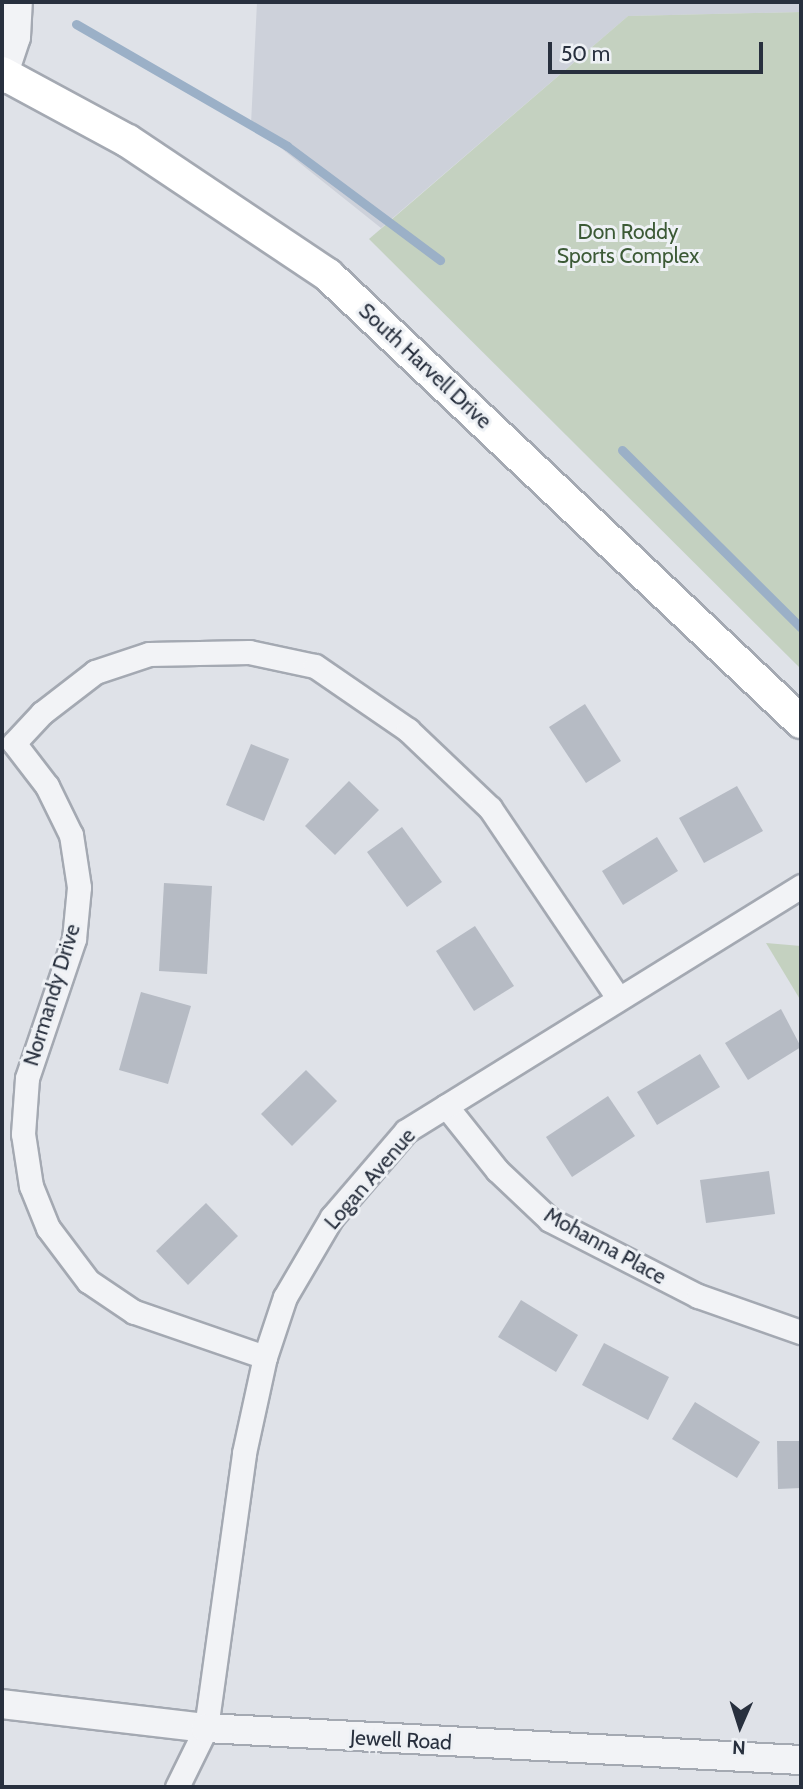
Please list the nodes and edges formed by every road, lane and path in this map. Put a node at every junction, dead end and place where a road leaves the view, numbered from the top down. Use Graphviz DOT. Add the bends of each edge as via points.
graph roads {
  1 [pos="18,2"];
  2 [pos="2,75"];
  3 [pos="801,722"];
  4 [pos="801,886"];
  5 [pos="618,998"];
  6 [pos="446,1106"];
  7 [pos="800,1332"];
  8 [pos="265,1357"];
  9 [pos="2,1704"];
  10 [pos="206,1728"];
  11 [pos="801,1760"];
  12 [pos="177,1787"];
  1 -- 2 [label="street"];
  2 -- 3 [label="main road, South Harvell Drive" via="128,141 328,275"];
  4 -- 5 [label="street, Logan Avenue"];
  5 -- 6 [label="street, Logan Avenue"];
  5 -- 8 [label="street, Normandy Drive" via="490,808 408,730 315,666 249,652 149,654 95,672 14,743 47,786 71,835 79,887 74,939 27,1078 23,1134 31,1186 48,1228 88,1281 134,1312"];
  6 -- 7 [label="street, Mohanna Place" via="497,1170 550,1220 698,1296"];
  6 -- 8 [label="street, Logan Avenue" via="406,1131 332,1217 285,1297"];
  8 -- 10 [label="street, Logan Avenue" via="244,1453"];
  9 -- 10 [label="street, Jewell Road"];
  10 -- 11 [label="street, Jewell Road"];
  10 -- 12 [label="street, Logan Avenue"];
}
